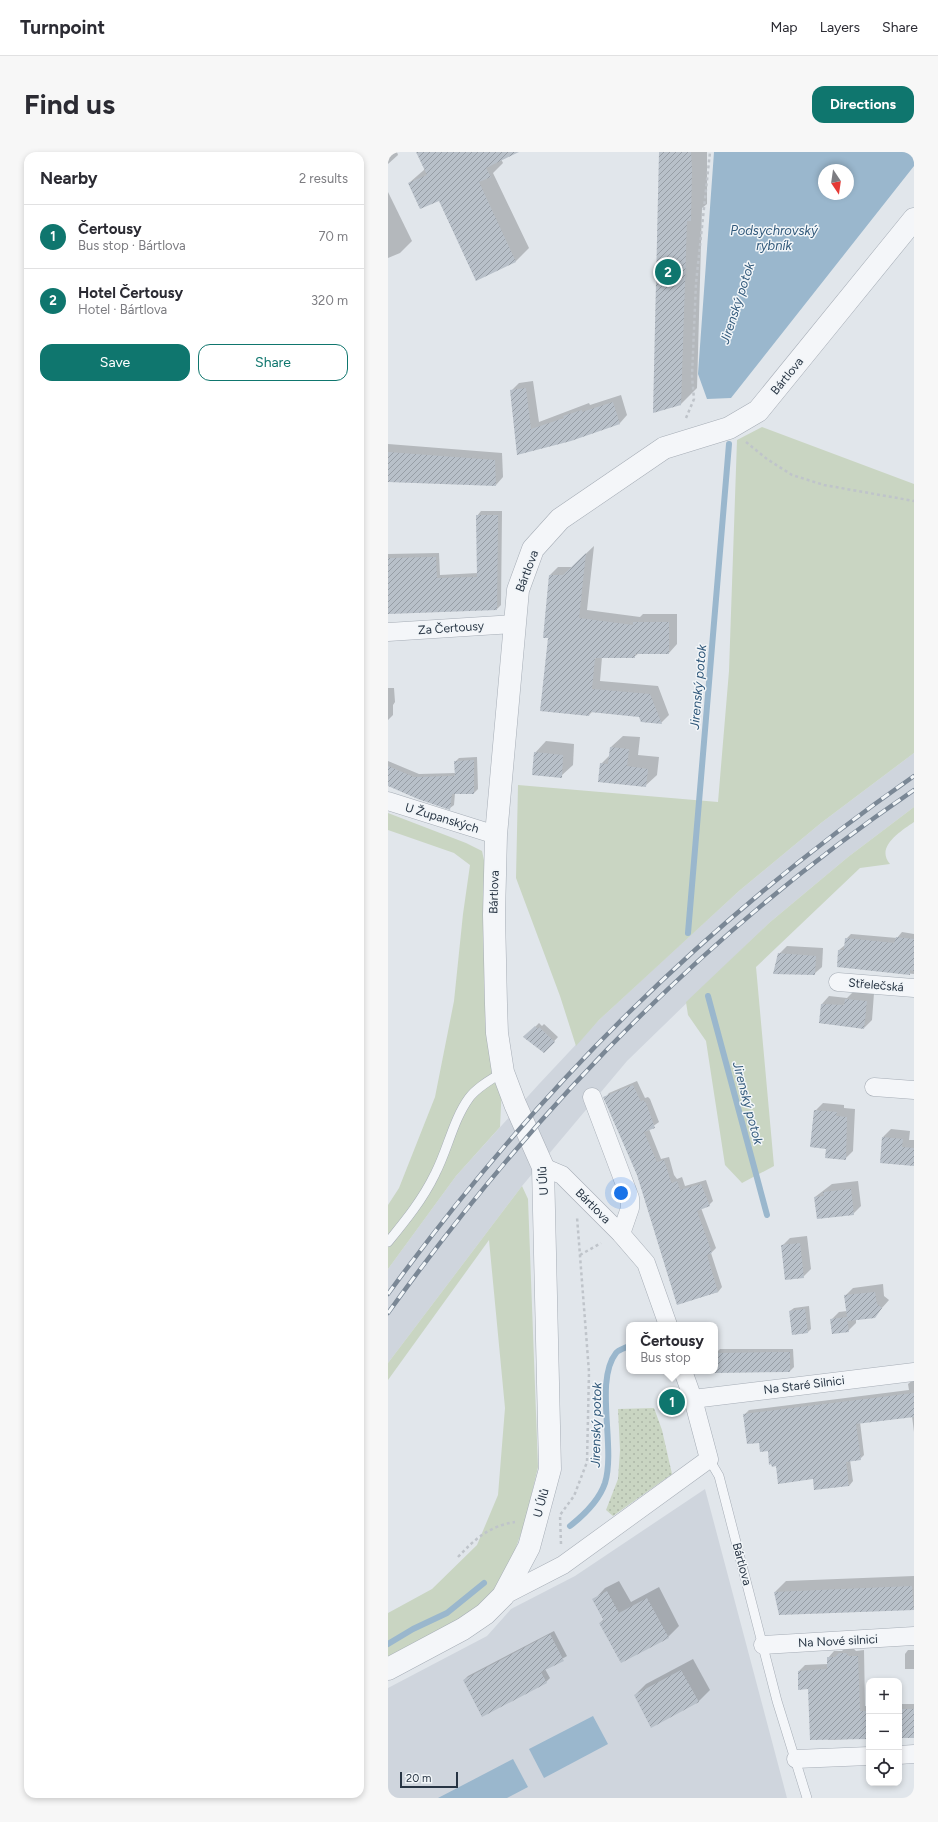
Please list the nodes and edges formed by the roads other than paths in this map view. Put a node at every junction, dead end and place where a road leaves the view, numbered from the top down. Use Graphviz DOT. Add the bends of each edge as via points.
graph roads {
  1 [pos="914,219"];
  2 [pos="514,624"];
  3 [pos="388,632"];
  4 [pos="388,801"];
  5 [pos="496,835"];
  6 [pos="838,982"];
  7 [pos="914,988"];
  8 [pos="503,1072"];
  9 [pos="874,1087"];
  10 [pos="914,1090"];
  11 [pos="592,1097"];
  12 [pos="542,1162"];
  13 [pos="621,1234"];
  14 [pos="388,1242"];
  15 [pos="667,1322"];
  16 [pos="914,1372"];
  17 [pos="685,1374"];
  18 [pos="693,1399"];
  19 [pos="709,1459"];
  20 [pos="503,1596"];
  21 [pos="914,1636"];
  22 [pos="763,1645"];
  23 [pos="388,1669"];
  24 [pos="914,1754"];
  25 [pos="902,1755"];
  26 [pos="866,1756"];
  27 [pos="796,1759"];
  28 [pos="807,1798"];
  1 -- 2 [label="street, Bártlova" via="758,412 729,428 664,448 560,519 533,549 518,590"];
  2 -- 3 [label="street, Za Čertousy"];
  2 -- 5 [label="street, Bártlova"];
  4 -- 5 [label="street, U Županských"];
  5 -- 8 [label="street, Bártlova" via="494,915 497,1033"];
  6 -- 7 [label="street, Střelečská"];
  8 -- 12 [label="street, Bártlova"];
  8 -- 14 [label="lane" via="470,1097 420,1202"];
  9 -- 10 [label="street"];
  11 -- 13 [label="street, Bártlova" via="630,1198 630,1208"];
  12 -- 13 [label="street, Bártlova" via="562,1176"];
  12 -- 20 [label="street, U Úlů" via="550,1469 529,1547"];
  13 -- 15 [label="street, Bártlova" via="646,1263"];
  16 -- 18 [label="street, Na Staré Silnici"];
  17 -- 18 [label="street, Bártlova"];
  18 -- 19 [label="street, Bártlova"];
  19 -- 20 [label="street" via="563,1565"];
  19 -- 22 [label="lane, Bártlova" via="719,1476"];
  20 -- 23 [label="street, U Úlů" via="485,1614 463,1628"];
  21 -- 22 [label="street, Na Nové silnici"];
  22 -- 27 [label="lane, Bártlova" via="777,1701"];
  24 -- 25 [label="street"];
  26 -- 27 [label="street"];
  27 -- 28 [label="lane, Bártlova"];
}
